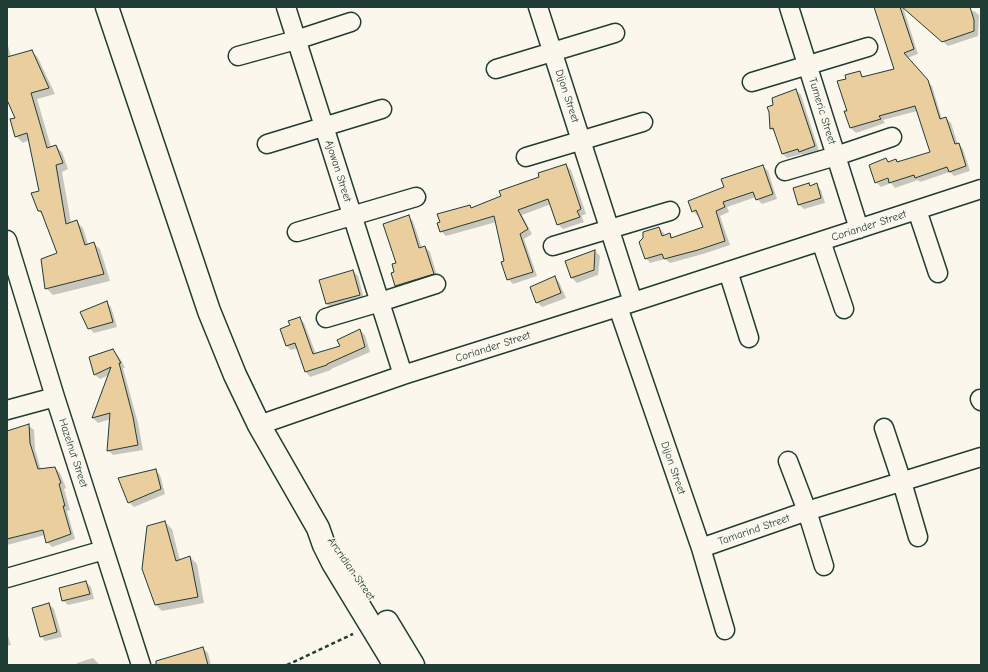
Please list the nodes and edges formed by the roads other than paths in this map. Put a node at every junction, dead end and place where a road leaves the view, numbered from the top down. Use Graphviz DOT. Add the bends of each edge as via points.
graph roads {
  1 [pos="107,7"];
  2 [pos="286,7"];
  3 [pos="538,7"];
  4 [pos="789,7"];
  5 [pos="351,22"];
  6 [pos="615,33"];
  7 [pos="296,40"];
  8 [pos="868,47"];
  9 [pos="552,52"];
  10 [pos="238,56"];
  11 [pos="808,66"];
  12 [pos="496,69"];
  13 [pos="752,82"];
  14 [pos="382,109"];
  15 [pos="643,122"];
  16 [pos="324,127"];
  17 [pos="892,137"];
  18 [pos="581,140"];
  19 [pos="267,144"];
  20 [pos="836,156"];
  21 [pos="526,157"];
  22 [pos="784,171"];
  23 [pos="981,189"];
  24 [pos="416,197"];
  25 [pos="917,210"];
  26 [pos="670,211"];
  27 [pos="352,215"];
  28 [pos="609,229"];
  29 [pos="859,229"];
  30 [pos="297,232"];
  31 [pos="7,240"];
  32 [pos="821,241"];
  33 [pos="553,246"];
  34 [pos="728,271"];
  35 [pos="938,273"];
  36 [pos="436,284"];
  37 [pos="380,302"];
  38 [pos="626,305"];
  39 [pos="844,309"];
  40 [pos="326,318"];
  41 [pos="748,338"];
  42 [pos="403,375"];
  43 [pos="55,397"];
  44 [pos="7,410"];
  45 [pos="259,425"];
  46 [pos="884,428"];
  47 [pos="981,457"];
  48 [pos="788,461"];
  49 [pos="902,482"];
  50 [pos="807,511"];
  51 [pos="318,528"];
  52 [pos="918,537"];
  53 [pos="701,548"];
  54 [pos="104,550"];
  55 [pos="824,566"];
  56 [pos="7,578"];
  57 [pos="725,630"];
  58 [pos="141,665"];
  59 [pos="395,665"];
  60 [pos="413,665"];
  1 -- 45 [label="street" via="209,311"];
  2 -- 7 [label="street, Ajowan Street"];
  3 -- 9 [label="street, Dijon Street"];
  4 -- 11 [label="street, Tumeric Street"];
  5 -- 7 [label="street"];
  6 -- 9 [label="street"];
  7 -- 10 [label="street"];
  7 -- 16 [label="street, Ajowan Street"];
  8 -- 11 [label="street, Tumeric Street"];
  9 -- 12 [label="street"];
  9 -- 18 [label="street, Dijon Street"];
  11 -- 13 [label="street, Tumeric Street"];
  11 -- 20 [label="street, Tumeric Street"];
  14 -- 16 [label="street, Ajowan Street"];
  15 -- 18 [label="street"];
  16 -- 19 [label="street, Ajowan Street"];
  16 -- 27 [label="street, Ajowan Street"];
  17 -- 20 [label="street, Tumeric Street"];
  18 -- 21 [label="street"];
  18 -- 28 [label="street, Dijon Street"];
  20 -- 22 [label="street, Tumeric Street"];
  20 -- 29 [label="street, Tumeric Street"];
  23 -- 25 [label="street, Coriander Street"];
  24 -- 27 [label="street, Ajowan Street"];
  25 -- 29 [label="street, Coriander Street"];
  25 -- 35 [label="street, Coriander Street"];
  26 -- 28 [label="street"];
  27 -- 30 [label="street, Ajowan Street"];
  27 -- 37 [label="street, Ajowan Street"];
  28 -- 33 [label="street"];
  28 -- 38 [label="street, Dijon Street"];
  29 -- 32 [label="street, Coriander Street"];
  31 -- 43 [label="street, Hazelnut Street"];
  32 -- 34 [label="street, Coriander Street"];
  32 -- 39 [label="street, Coriander Street"];
  34 -- 38 [label="street, Coriander Street"];
  34 -- 41 [label="street"];
  36 -- 37 [label="street"];
  37 -- 40 [label="street"];
  37 -- 42 [label="street, Ajowan Street"];
  38 -- 42 [label="street, Coriander Street"];
  38 -- 53 [label="street, Dijon Street"];
  42 -- 45 [label="street, Coriander Street"];
  43 -- 44 [label="street"];
  43 -- 54 [label="street, Hazelnut Street"];
  45 -- 51 [label="street"];
  46 -- 49 [label="street"];
  47 -- 49 [label="street, Tamarind Street"];
  48 -- 50 [label="street"];
  49 -- 50 [label="street, Tamarind Street"];
  49 -- 52 [label="street"];
  50 -- 53 [label="street, Tamarind Street"];
  50 -- 55 [label="street"];
  51 -- 59 [label="street, Arcridian Street" via="333,563"];
  51 -- 60 [label="street, Arcridian Street" via="340,550"];
  53 -- 57 [label="street, Dijon Street"];
  54 -- 56 [label="street"];
  54 -- 58 [label="street, Hazelnut Street"];
}
